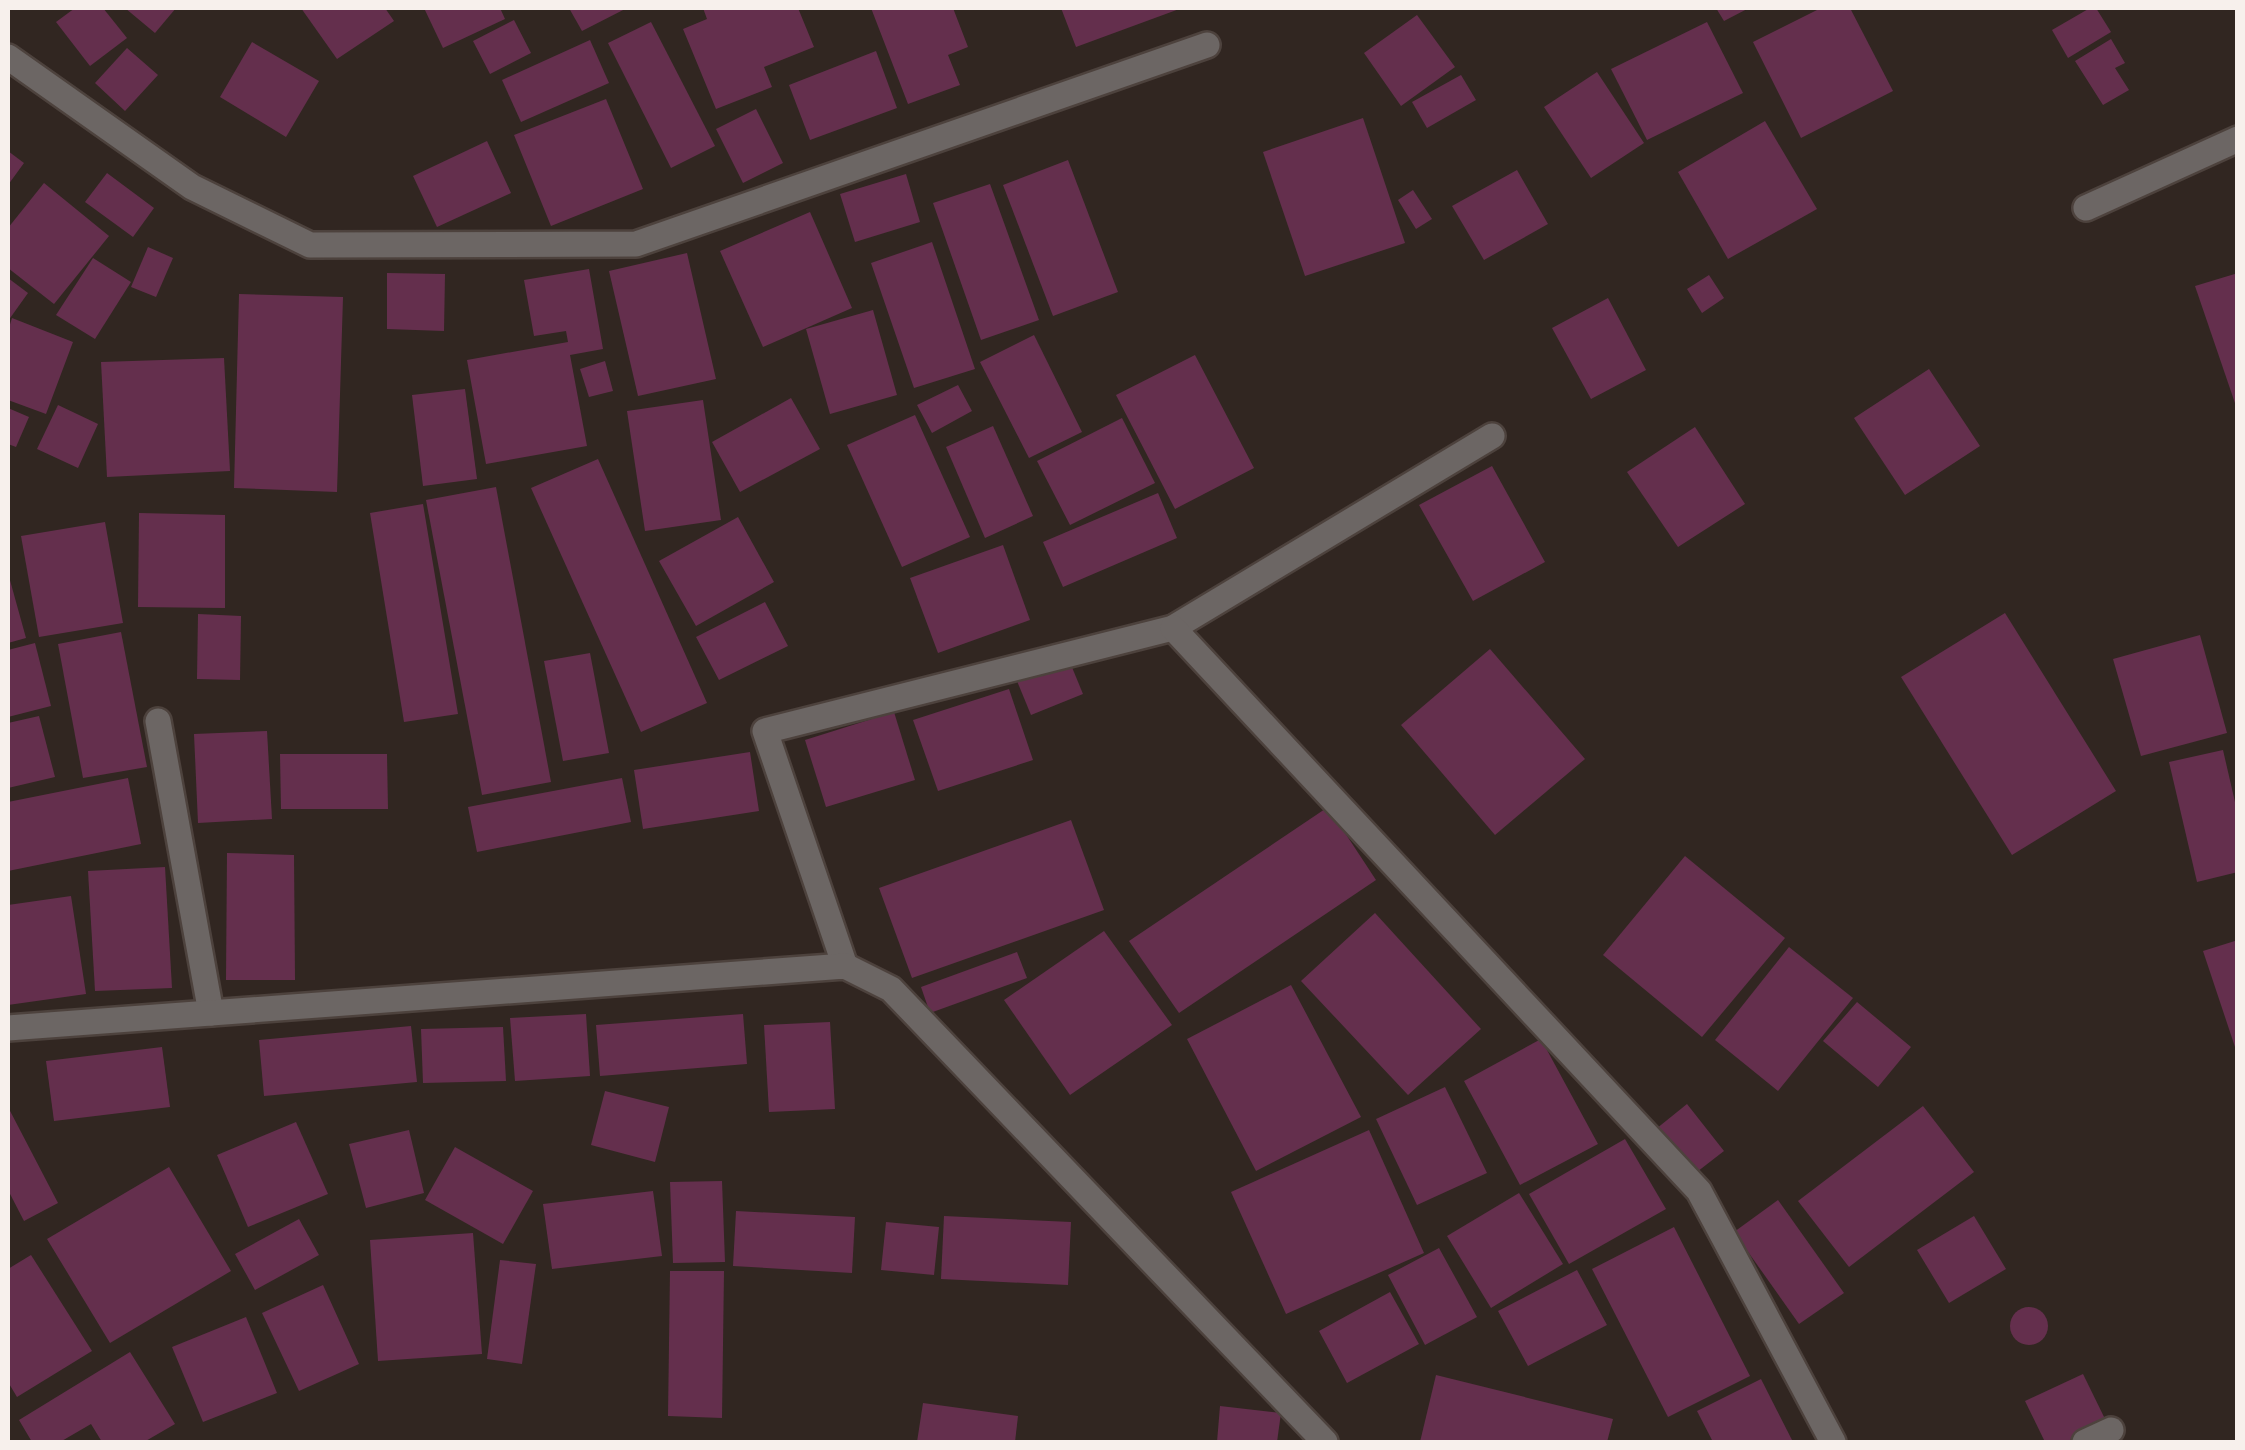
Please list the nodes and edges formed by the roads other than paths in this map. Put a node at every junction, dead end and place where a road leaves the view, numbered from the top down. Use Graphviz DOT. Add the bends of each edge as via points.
graph roads {
  1 [pos="1207,45"];
  2 [pos="8,57"];
  3 [pos="2238,139"];
  4 [pos="2086,208"];
  5 [pos="1492,436"];
  6 [pos="1173,628"];
  7 [pos="158,721"];
  8 [pos="844,966"];
  9 [pos="211,1013"];
  10 [pos="8,1028"];
  11 [pos="2111,1430"];
  12 [pos="1325,1442"];
  13 [pos="1833,1442"];
  14 [pos="2085,1442"];
  1 -- 2 [label="street" via="636,244 310,246 192,187"];
  3 -- 4 [label="street"];
  5 -- 6 [label="street"];
  6 -- 8 [label="street" via="765,731"];
  6 -- 13 [label="street" via="1699,1192"];
  7 -- 9 [label="street"];
  8 -- 9 [label="street"];
  8 -- 12 [label="street" via="891,989"];
  9 -- 10 [label="street"];
  11 -- 14 [label="street"];
}
